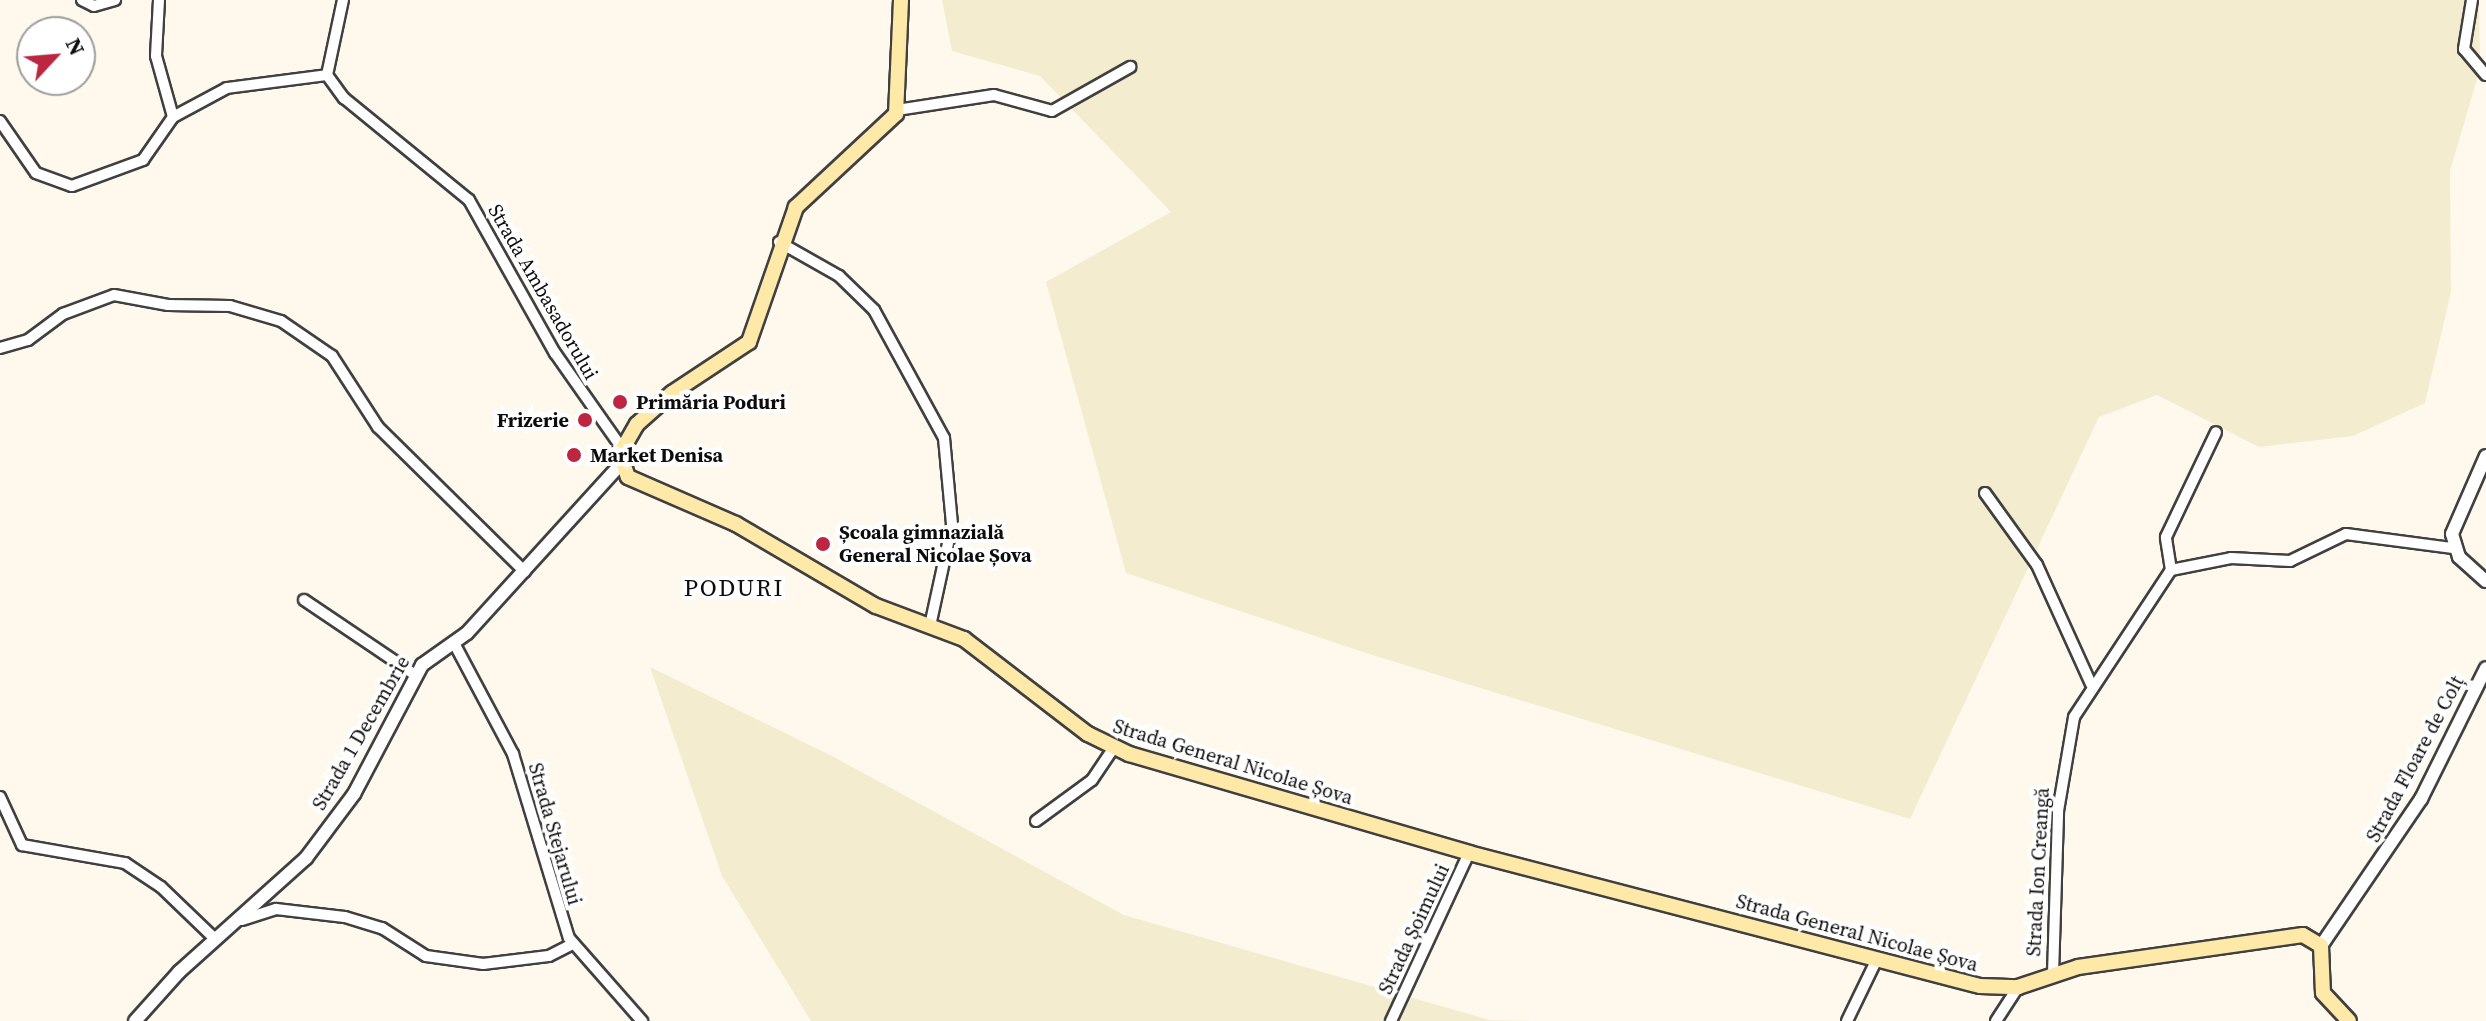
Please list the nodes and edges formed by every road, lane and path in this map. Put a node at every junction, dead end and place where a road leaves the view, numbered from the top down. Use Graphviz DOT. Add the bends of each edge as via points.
graph roads {
  1 [pos="82,0"];
  2 [pos="115,0"];
  3 [pos="159,0"];
  4 [pos="343,0"];
  5 [pos="901,0"];
  6 [pos="2472,0"];
  7 [pos="1130,67"];
  8 [pos="327,75"];
  9 [pos="2486,75"];
  10 [pos="897,110"];
  11 [pos="173,117"];
  12 [pos="0,121"];
  13 [pos="779,242"];
  14 [pos="0,348"];
  15 [pos="2216,432"];
  16 [pos="621,447"];
  17 [pos="2486,456"];
  18 [pos="620,465"];
  19 [pos="1985,493"];
  20 [pos="2453,548"];
  21 [pos="2171,570"];
  22 [pos="525,572"];
  23 [pos="2486,581"];
  24 [pos="304,600"];
  25 [pos="930,626"];
  26 [pos="454,643"];
  27 [pos="2486,668"];
  28 [pos="415,675"];
  29 [pos="2091,684"];
  30 [pos="1113,749"];
  31 [pos="0,797"];
  32 [pos="1036,821"];
  33 [pos="1469,853"];
  34 [pos="242,920"];
  35 [pos="216,940"];
  36 [pos="573,944"];
  37 [pos="2321,946"];
  38 [pos="1877,959"];
  39 [pos="2053,974"];
  40 [pos="2018,987"];
  41 [pos="135,1021"];
  42 [pos="642,1021"];
  43 [pos="1391,1021"];
  44 [pos="1847,1021"];
  45 [pos="1996,1021"];
  46 [pos="2349,1021"];
  1 -- 2 [label="street" via="94,6"];
  3 -- 11 [label="street" via="156,56"];
  4 -- 8 [label="street"];
  5 -- 10 [label="main road"];
  6 -- 9 [label="street" via="2464,49"];
  7 -- 10 [label="street" via="1052,111 994,95"];
  8 -- 11 [label="street" via="240,84"];
  8 -- 16 [label="street, Strada Ambasadorului" via="344,98 469,200 555,353"];
  10 -- 13 [label="main road" via="803,197"];
  11 -- 12 [label="street" via="143,160 72,186 36,173"];
  13 -- 16 [label="main road" via="759,322 744,348 661,401"];
  13 -- 25 [label="street" via="839,276 874,310 944,438 952,525"];
  14 -- 22 [label="street" via="28,340 75,308 114,295 168,305 230,306 281,321 325,348 378,427"];
  15 -- 21 [label="street" via="2166,537"];
  16 -- 18 [label="main road"];
  17 -- 20 [label="street" via="2452,534"];
  18 -- 22 [label="street, Strada 1 Decembrie"];
  18 -- 25 [label="main road, Strada General Nicolae Șova" via="636,482 736,524 876,606"];
  19 -- 29 [label="street" via="2037,565"];
  20 -- 21 [label="street" via="2346,534 2290,561 2231,558"];
  20 -- 23 [label="street"];
  21 -- 29 [label="street, Strada Ion Creangă"];
  22 -- 26 [label="street, Strada 1 Decembrie"];
  24 -- 28 [label="street"];
  25 -- 30 [label="main road, Strada General Nicolae Șova" via="971,643"];
  26 -- 28 [label="street, Strada 1 Decembrie"];
  26 -- 36 [label="street, Strada Stejarului" via="513,754"];
  27 -- 37 [label="street, Strada Floare de Colț" via="2421,799"];
  28 -- 34 [label="street, Strada 1 Decembrie" via="346,807 298,867"];
  29 -- 39 [label="street, Strada Ion Creangă" via="2074,717 2059,800"];
  30 -- 32 [label="street" via="1092,780"];
  30 -- 33 [label="main road, Strada General Nicolae Șova"];
  31 -- 35 [label="street" via="22,845 125,863 161,887"];
  33 -- 38 [label="main road, Strada General Nicolae Șova"];
  33 -- 43 [label="street, Strada Șoimului"];
  34 -- 35 [label="street, Strada 1 Decembrie"];
  34 -- 36 [label="street" via="276,909 345,917 382,928 426,956 483,964 549,956"];
  35 -- 41 [label="street, Strada 1 Decembrie"];
  36 -- 42 [label="street, Strada Stejarului"];
  37 -- 39 [label="main road, Strada General Nicolae Șova" via="2311,938 2291,935"];
  37 -- 46 [label="main road" via="2323,993"];
  38 -- 40 [label="main road, Strada General Nicolae Șova" via="1980,986"];
  38 -- 44 [label="street"];
  39 -- 40 [label="main road, Strada General Nicolae Șova"];
  40 -- 45 [label="street"];
}
